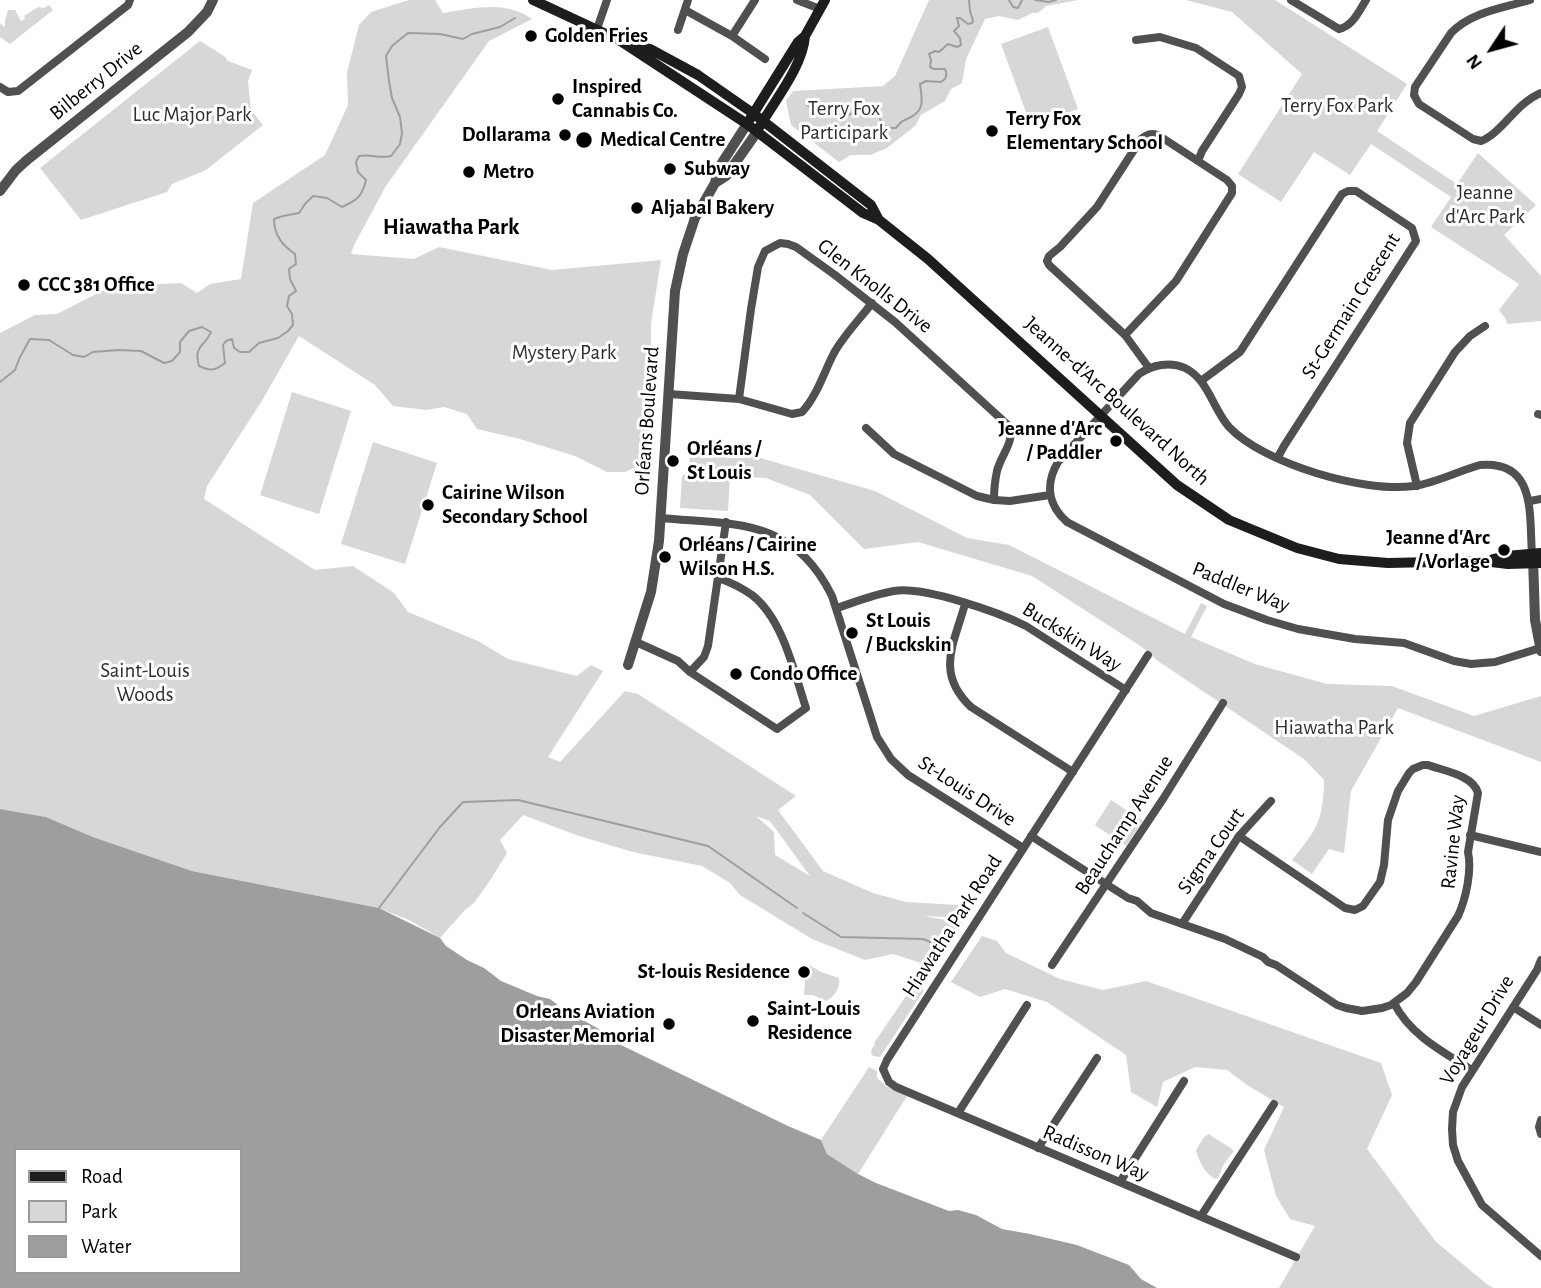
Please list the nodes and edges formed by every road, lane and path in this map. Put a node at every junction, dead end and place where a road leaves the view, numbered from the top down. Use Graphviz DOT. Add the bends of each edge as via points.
graph roads {
  1 [pos="130,0"];
  2 [pos="213,0"];
  3 [pos="533,0"];
  4 [pos="607,0"];
  5 [pos="688,0"];
  6 [pos="755,0"];
  7 [pos="797,0"];
  8 [pos="1291,0"];
  9 [pos="1366,0"];
  10 [pos="1530,0"];
  11 [pos="822,4"];
  12 [pos="685,10"];
  13 [pos="597,30"];
  14 [pos="678,30"];
  15 [pos="732,36"];
  16 [pos="1136,40"];
  17 [pos="765,59"];
  18 [pos="0,87"];
  19 [pos="1541,93"];
  20 [pos="755,123"];
  21 [pos="1198,161"];
  22 [pos="0,191"];
  23 [pos="872,303"];
  24 [pos="1485,326"];
  25 [pos="1125,335"];
  26 [pos="1149,368"];
  27 [pos="1201,381"];
  28 [pos="668,394"];
  29 [pos="739,399"];
  30 [pos="1101,415"];
  31 [pos="866,428"];
  32 [pos="1278,457"];
  33 [pos="1417,485"];
  34 [pos="1050,495"];
  35 [pos="1541,499"];
  36 [pos="994,500"];
  37 [pos="1530,501"];
  38 [pos="661,517"];
  39 [pos="726,522"];
  40 [pos="1537,558"];
  41 [pos="718,578"];
  42 [pos="965,604"];
  43 [pos="837,608"];
  44 [pos="636,642"];
  45 [pos="1540,649"];
  46 [pos="1148,655"];
  47 [pos="628,665"];
  48 [pos="690,672"];
  49 [pos="1126,690"];
  50 [pos="1223,703"];
  51 [pos="1073,772"];
  52 [pos="1271,801"];
  53 [pos="1470,835"];
  54 [pos="1031,836"];
  55 [pos="1239,836"];
  56 [pos="1023,848"];
  57 [pos="1541,852"];
  58 [pos="1106,884"];
  59 [pos="1182,924"];
  60 [pos="1541,960"];
  61 [pos="1052,965"];
  62 [pos="1394,1003"];
  63 [pos="1027,1005"];
  64 [pos="1513,1007"];
  65 [pos="1541,1025"];
  66 [pos="1097,1058"];
  67 [pos="1472,1070"];
  68 [pos="886,1077"];
  69 [pos="1184,1081"];
  70 [pos="1274,1104"];
  71 [pos="958,1112"];
  72 [pos="1541,1121"];
  73 [pos="1541,1134"];
  74 [pos="1038,1148"];
  75 [pos="1120,1182"];
  76 [pos="1200,1216"];
  77 [pos="1541,1256"];
  78 [pos="1296,1257"];
  1 -- 18 [label="street" via="18,91"];
  2 -- 22 [label="street, Bilberry Drive" via="188,32 20,166"];
  3 -- 13 [label="main road, Jeanne-d'Arc Boulevard North"];
  4 -- 13 [label="street"];
  5 -- 12 [label="street"];
  6 -- 15 [label="street"];
  7 -- 11 [label="street"];
  8 -- 9 [label="street" via="1339,29 1352,22"];
  10 -- 19 [label="street" via="1470,18 1457,27 1414,95 1419,104 1480,141"];
  11 -- 20 [label="main road, Orléans Boulevard" via="794,68"];
  12 -- 14 [label="street"];
  12 -- 15 [label="street"];
  13 -- 20 [label="main road, Jeanne-d'Arc Boulevard North"];
  15 -- 17 [label="street"];
  16 -- 21 [label="street" via="1160,37 1196,48 1239,76 1239,94"];
  20 -- 28 [label="street, Orléans Boulevard" via="718,169 695,218 675,291"];
  20 -- 30 [label="main road, Jeanne-d'Arc Boulevard North" via="871,205 879,220"];
  21 -- 25 [label="street" via="1227,180 1232,193 1175,281"];
  21 -- 25 [label="street" via="1158,135 1147,134 1097,206 1049,256 1049,265"];
  23 -- 29 [label="street" via="836,350 802,412 792,414"];
  23 -- 29 [label="street, Glen Knolls Drive" via="796,247 780,243 765,251 754,289"];
  23 -- 36 [label="street, Glen Knolls Drive" via="1010,427"];
  24 -- 33 [label="street" via="1455,352 1410,423 1407,443"];
  25 -- 26 [label="street"];
  26 -- 27 [label="street" via="1179,366"];
  26 -- 30 [label="street"];
  27 -- 32 [label="street" via="1230,427"];
  27 -- 32 [label="street, St-Germain Crescent" via="1240,352 1342,194 1356,191 1412,228 1416,241"];
  28 -- 29 [label="street"];
  28 -- 38 [label="street, Orléans Boulevard"];
  30 -- 34 [label="street" via="1058,462"];
  30 -- 40 [label="main road, Jeanne-d'Arc Boulevard North" via="1177,485 1229,520 1297,548 1364,562"];
  31 -- 36 [label="street" via="894,454 968,492"];
  32 -- 33 [label="street" via="1353,482"];
  33 -- 37 [label="street" via="1489,464 1518,478"];
  34 -- 36 [label="street"];
  34 -- 45 [label="street, Paddler Way" via="1067,522 1208,596 1267,620 1318,634 1404,643 1471,664"];
  35 -- 37 [label="street"];
  37 -- 40 [label="street"];
  38 -- 39 [label="street, St-Louis Drive"];
  38 -- 44 [label="street, Orléans Boulevard" via="651,592"];
  39 -- 41 [label="street"];
  39 -- 43 [label="street, St-Louis Drive" via="772,534 800,552 822,578"];
  40 -- 45 [label="street" via="1535,620"];
  41 -- 48 [label="street" via="708,646"];
  41 -- 48 [label="street" via="763,606 784,642 806,708 776,729"];
  42 -- 43 [label="street, Buckskin Way" via="904,590"];
  42 -- 49 [label="street, Buckskin Way" via="1026,626"];
  42 -- 51 [label="street" via="950,654 955,688 971,707"];
  43 -- 56 [label="street, St-Louis Drive" via="886,752 908,775"];
  44 -- 47 [label="street, Orléans Boulevard"];
  44 -- 48 [label="street" via="678,661"];
  46 -- 49 [label="street, Hiawatha Park Road"];
  49 -- 51 [label="street, Hiawatha Park Road"];
  50 -- 58 [label="street, Beauchamp Avenue"];
  51 -- 54 [label="street, Hiawatha Park Road"];
  52 -- 55 [label="street, Sigma Court"];
  53 -- 55 [label="street, Ravine Way" via="1477,788 1464,778 1428,765 1413,769 1398,791 1388,820 1380,882 1363,906 1352,910"];
  53 -- 57 [label="street"];
  53 -- 62 [label="street, Ravine Way" via="1463,905 1416,982"];
  54 -- 56 [label="street, Hiawatha Park Road"];
  54 -- 58 [label="street"];
  55 -- 59 [label="street, Sigma Court"];
  56 -- 68 [label="street, Hiawatha Park Road" via="887,1060"];
  58 -- 59 [label="street" via="1151,913"];
  58 -- 61 [label="street, Beauchamp Avenue"];
  59 -- 62 [label="street" via="1259,955 1346,1008 1368,1011"];
  60 -- 64 [label="street, Voyageur Drive"];
  62 -- 67 [label="street" via="1420,1036"];
  63 -- 71 [label="street"];
  64 -- 65 [label="street"];
  64 -- 67 [label="street, Voyageur Drive"];
  66 -- 74 [label="street"];
  67 -- 77 [label="street, Voyageur Drive" via="1453,1112 1451,1129 1458,1161 1482,1205"];
  68 -- 71 [label="street, Radisson Way" via="896,1087"];
  69 -- 75 [label="street"];
  70 -- 76 [label="street"];
  71 -- 74 [label="street, Radisson Way"];
  72 -- 73 [label="street"];
  74 -- 75 [label="street, Radisson Way"];
  75 -- 76 [label="street, Radisson Way"];
  76 -- 78 [label="street, Radisson Way"];
}
